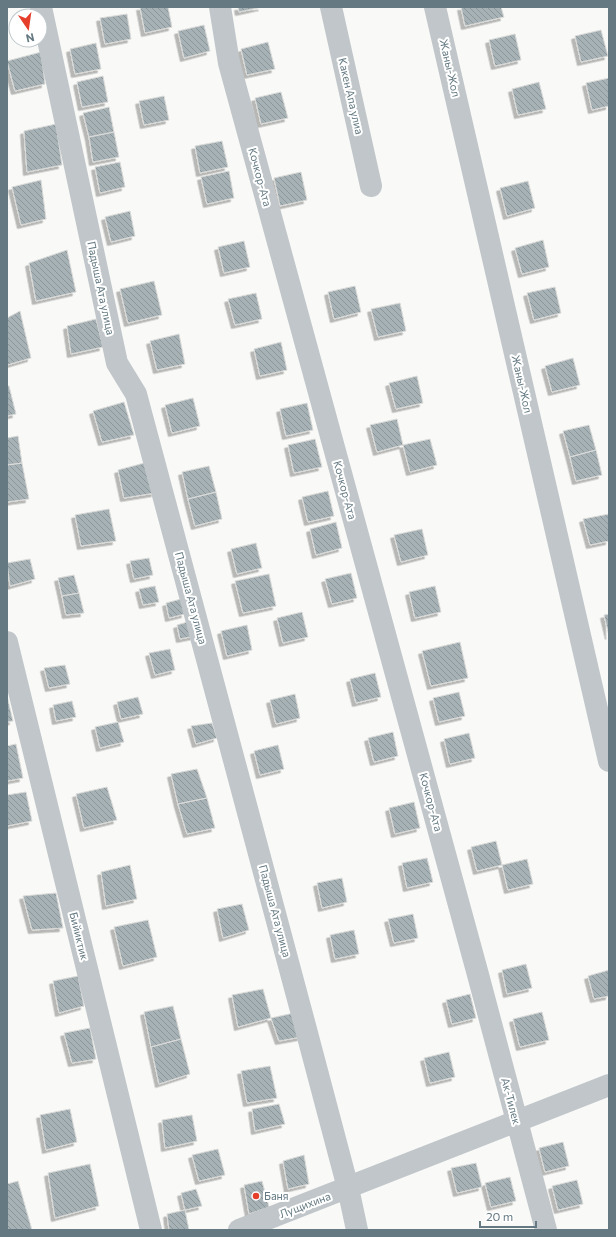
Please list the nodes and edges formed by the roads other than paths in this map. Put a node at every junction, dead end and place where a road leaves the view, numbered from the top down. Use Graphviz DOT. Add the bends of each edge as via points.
graph roads {
  1 [pos="41,7"];
  2 [pos="220,7"];
  3 [pos="332,7"];
  4 [pos="435,7"];
  5 [pos="371,186"];
  6 [pos="7,642"];
  7 [pos="609,761"];
  8 [pos="477,971"];
  9 [pos="609,1085"];
  10 [pos="516,1121"];
  11 [pos="348,1188"];
  12 [pos="151,1230"];
  13 [pos="239,1230"];
  14 [pos="357,1230"];
  15 [pos="546,1230"];
  1 -- 11 [label="street, Падыша Ата улица" via="117,363 136,394"];
  2 -- 8 [label="street, Кочкор-Ата" via="229,63"];
  3 -- 5 [label="street, Какен Апа улиа"];
  4 -- 7 [label="street, Жаны-Жол"];
  6 -- 12 [label="street, Бийиктик"];
  8 -- 10 [label="street, Ак-Тилек"];
  9 -- 10 [label="street, Лущихина"];
  10 -- 11 [label="street, Лущихина"];
  10 -- 15 [label="street, Ак-Тилек"];
  11 -- 13 [label="street, Лущихина"];
  11 -- 14 [label="street, Падыша Ата улица"];
}
